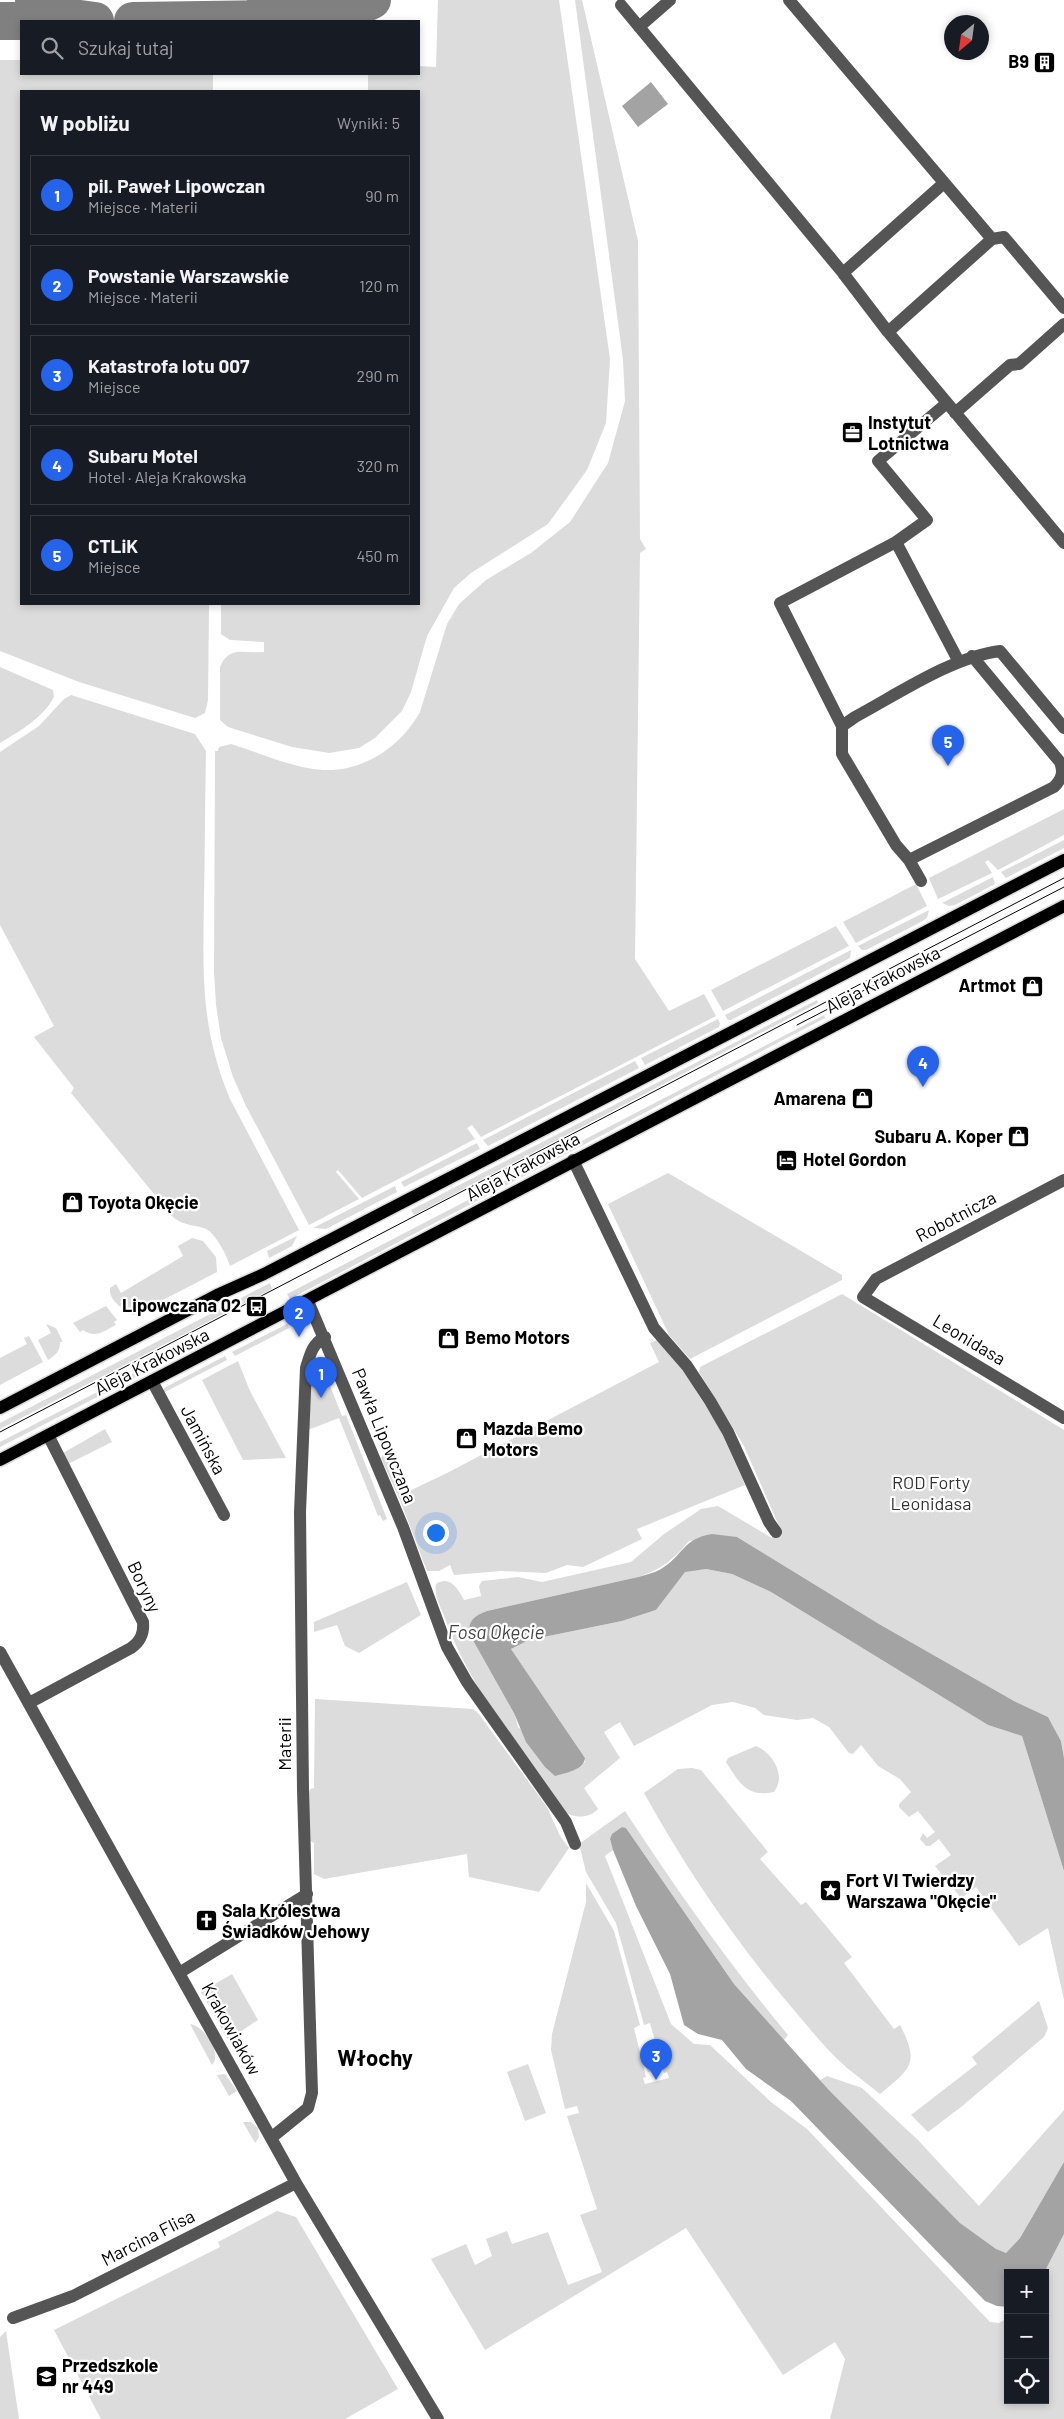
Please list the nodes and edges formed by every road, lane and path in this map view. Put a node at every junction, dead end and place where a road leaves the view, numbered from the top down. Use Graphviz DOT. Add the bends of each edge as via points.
graph roads {
  1 [pos="670,0"];
  2 [pos="789,0"];
  3 [pos="621,5"];
  4 [pos="639,27"];
  5 [pos="944,184"];
  6 [pos="992,240"];
  7 [pos="843,273"];
  8 [pos="1064,308"];
  9 [pos="1064,324"];
  10 [pos="888,332"];
  11 [pos="951,408"];
  12 [pos="896,542"];
  13 [pos="1064,543"];
  14 [pos="972,656"];
  15 [pos="959,662"];
  16 [pos="842,726"];
  17 [pos="1064,728"];
  18 [pos="910,860"];
  19 [pos="1064,860"];
  20 [pos="922,881"];
  21 [pos="1064,906"];
  22 [pos="573,1160"];
  23 [pos="1064,1180"];
  24 [pos="867,1289"];
  25 [pos="308,1301"];
  26 [pos="325,1337"];
  27 [pos="152,1381"];
  28 [pos="0,1408"];
  29 [pos="1063,1416"];
  30 [pos="48,1435"];
  31 [pos="0,1460"];
  32 [pos="224,1515"];
  33 [pos="776,1532"];
  34 [pos="0,1652"];
  35 [pos="28,1703"];
  36 [pos="575,1844"];
  37 [pos="307,1894"];
  38 [pos="180,1972"];
  39 [pos="271,2138"];
  40 [pos="296,2183"];
  41 [pos="13,2318"];
  42 [pos="438,2419"];
  1 -- 4 [label="street"];
  2 -- 5 [label="street"];
  3 -- 4 [label="street"];
  4 -- 7 [label="street"];
  5 -- 6 [label="street"];
  5 -- 7 [label="street"];
  6 -- 8 [label="street" via="1004,238"];
  6 -- 10 [label="street"];
  7 -- 10 [label="street"];
  9 -- 11 [label="street" via="1019,364 1010,365"];
  10 -- 11 [label="street"];
  11 -- 12 [label="street" via="878,461 927,520"];
  11 -- 13 [label="street"];
  12 -- 15 [label="street"];
  12 -- 16 [label="street" via="780,603"];
  14 -- 15 [label="street"];
  14 -- 17 [label="street" via="1000,651"];
  14 -- 18 [label="street" via="1060,762 1061,781"];
  15 -- 16 [label="street"];
  16 -- 18 [label="street" via="842,754 896,845"];
  18 -- 20 [label="street"];
  19 -- 28 [label="main road, Aleja Krakowska"];
  21 -- 22 [label="main road, Aleja Krakowska"];
  22 -- 25 [label="main road, Aleja Krakowska"];
  22 -- 33 [label="street" via="654,1328 687,1366 728,1432"];
  23 -- 24 [label="street, Robotnicza" via="876,1279"];
  24 -- 29 [label="street, Leonidasa" via="863,1297"];
  25 -- 26 [label="street, Pawła Lipowczana"];
  25 -- 27 [label="main road, Aleja Krakowska"];
  26 -- 36 [label="street, Pawła Lipowczana" via="448,1647 467,1682 566,1822"];
  26 -- 37 [label="street, Materii" via="311,1350 306,1368 300,1512"];
  27 -- 30 [label="main road, Aleja Krakowska"];
  27 -- 32 [label="street, Jamińska"];
  30 -- 31 [label="main road, Aleja Krakowska"];
  30 -- 35 [label="street, Boryny" via="143,1622 144,1630 137,1644 131,1648"];
  34 -- 35 [label="street, Krakowiaków"];
  35 -- 38 [label="street, Krakowiaków"];
  37 -- 38 [label="street"];
  37 -- 39 [label="street, Materii" via="311,2100 308,2108"];
  38 -- 39 [label="street, Krakowiaków"];
  39 -- 40 [label="street, Krakowiaków"];
  40 -- 41 [label="street, Marcina Flisa" via="74,2296"];
  40 -- 42 [label="street, Krakowiaków"];
}
